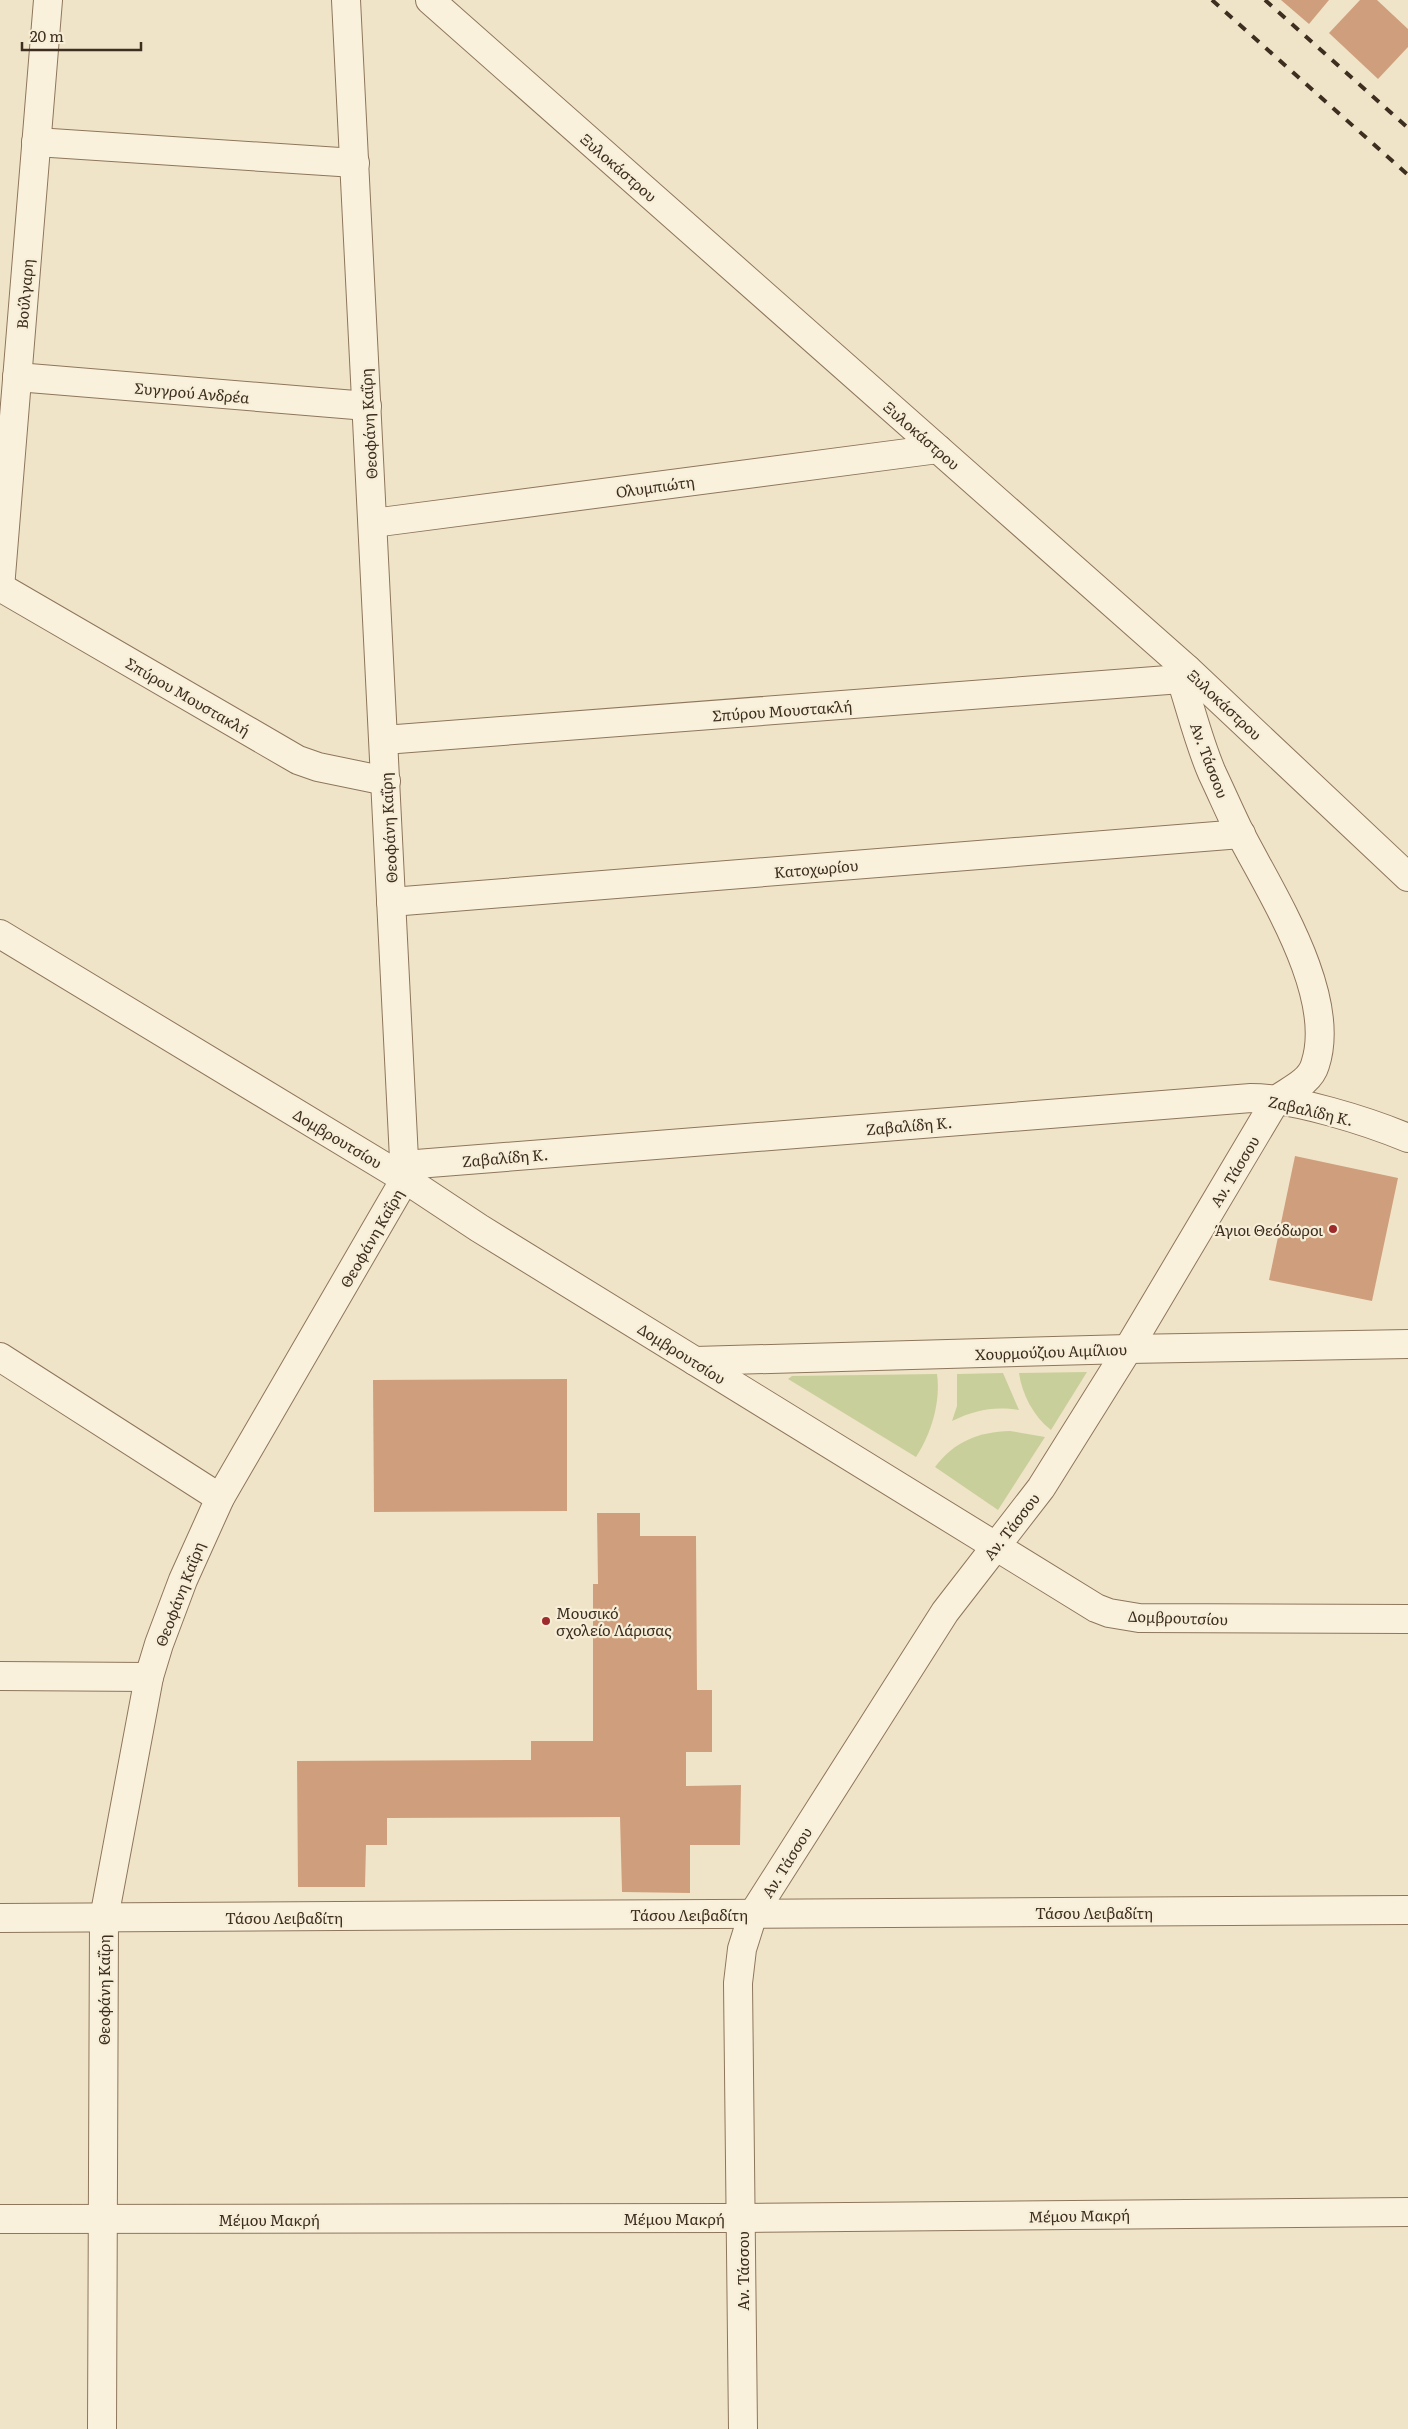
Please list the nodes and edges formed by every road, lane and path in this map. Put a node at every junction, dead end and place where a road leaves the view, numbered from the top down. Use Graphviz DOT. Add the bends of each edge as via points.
graph roads {
  1 [pos="48,0"];
  2 [pos="346,0"];
  3 [pos="430,0"];
  4 [pos="36,142"];
  5 [pos="354,163"];
  6 [pos="10,332"];
  7 [pos="17,378"];
  8 [pos="367,406"];
  9 [pos="938,449"];
  10 [pos="4,482"];
  11 [pos="373,523"];
  12 [pos="0,588"];
  13 [pos="1184,674"];
  14 [pos="384,740"];
  15 [pos="386,781"];
  16 [pos="1241,834"];
  17 [pos="1408,877"];
  18 [pos="391,902"];
  19 [pos="0,934"];
  20 [pos="1276,1100"];
  21 [pos="1408,1138"];
  22 [pos="405,1172"];
  23 [pos="1408,1344"];
  24 [pos="1128,1349"];
  25 [pos="0,1357"];
  26 [pos="695,1361"];
  27 [pos="220,1498"];
  28 [pos="996,1547"];
  29 [pos="1408,1619"];
  30 [pos="0,1676"];
  31 [pos="149,1678"];
  32 [pos="1408,1910"];
  33 [pos="753,1914"];
  34 [pos="0,1918"];
  35 [pos="104,1918"];
  36 [pos="1408,2212"];
  37 [pos="742,2218"];
  38 [pos="0,2219"];
  39 [pos="102,2220"];
  40 [pos="102,2429"];
  41 [pos="743,2429"];
  1 -- 4 [label="street, Βούλγαρη"];
  2 -- 5 [label="street, Θεοφάνη Καΐρη"];
  3 -- 9 [label="street, Ξυλοκάστρου"];
  4 -- 5 [label="street"];
  4 -- 6 [label="street, Βούλγαρη"];
  5 -- 8 [label="street, Θεοφάνη Καΐρη"];
  6 -- 7 [label="street, Βούλγαρη"];
  7 -- 8 [label="street, Συγγρού Ανδρέα"];
  7 -- 10 [label="street, Βούλγαρη"];
  8 -- 11 [label="street, Θεοφάνη Καΐρη"];
  9 -- 11 [label="street, Ολυμπιώτη"];
  9 -- 13 [label="street, Ξυλοκάστρου"];
  10 -- 12 [label="street, Βούλγαρη"];
  11 -- 14 [label="street, Θεοφάνη Καΐρη"];
  12 -- 15 [label="street, Σπύρου Μουστακλή" via="298,760"];
  13 -- 14 [label="street, Σπύρου Μουστακλή"];
  13 -- 16 [label="street, Αν. Τάσσου" via="1211,770"];
  13 -- 17 [label="street, Ξυλοκάστρου"];
  14 -- 15 [label="street, Θεοφάνη Καΐρη"];
  15 -- 18 [label="street, Θεοφάνη Καΐρη"];
  16 -- 18 [label="street, Κατοχωρίου"];
  16 -- 20 [label="street, Αν. Τάσσου" via="1290,929 1310,979 1319,1018 1320,1042 1313,1072"];
  18 -- 22 [label="street, Θεοφάνη Καΐρη"];
  19 -- 22 [label="street, Δομβρουτσίου"];
  20 -- 21 [label="street, Ζαβαλίδη Κ." via="1369,1124"];
  20 -- 22 [label="street, Ζαβαλίδη Κ." via="1251,1098"];
  20 -- 24 [label="street, Αν. Τάσσου"];
  22 -- 26 [label="street, Δομβρουτσίου" via="478,1228"];
  22 -- 27 [label="street, Θεοφάνη Καΐρη"];
  23 -- 24 [label="street, Χουρμούζιου Αιμίλιου"];
  24 -- 26 [label="street, Χουρμούζιου Αιμίλιου"];
  24 -- 28 [label="street, Αν. Τάσσου" via="1041,1488"];
  25 -- 27 [label="street"];
  26 -- 28 [label="street, Δομβρουτσίου"];
  27 -- 31 [label="street, Θεοφάνη Καΐρη" via="183,1580"];
  28 -- 29 [label="street, Δομβρουτσίου" via="1096,1608 1124,1616"];
  28 -- 33 [label="street, Αν. Τάσσου" via="945,1612"];
  30 -- 31 [label="street"];
  31 -- 35 [label="street, Θεοφάνη Καΐρη"];
  32 -- 33 [label="street, Τάσου Λειβαδίτη"];
  33 -- 35 [label="street, Τάσου Λειβαδίτη"];
  33 -- 37 [label="street, Αν. Τάσσου" via="739,1966"];
  34 -- 35 [label="street, Τάσου Λειβαδίτη"];
  35 -- 39 [label="street, Θεοφάνη Καΐρη"];
  36 -- 37 [label="street, Μέμου Μακρή"];
  37 -- 39 [label="street, Μέμου Μακρή"];
  37 -- 41 [label="street, Αν. Τάσσου"];
  38 -- 39 [label="street, Μέμου Μακρή"];
  39 -- 40 [label="street, Θεοφάνη Καΐρη"];
}
